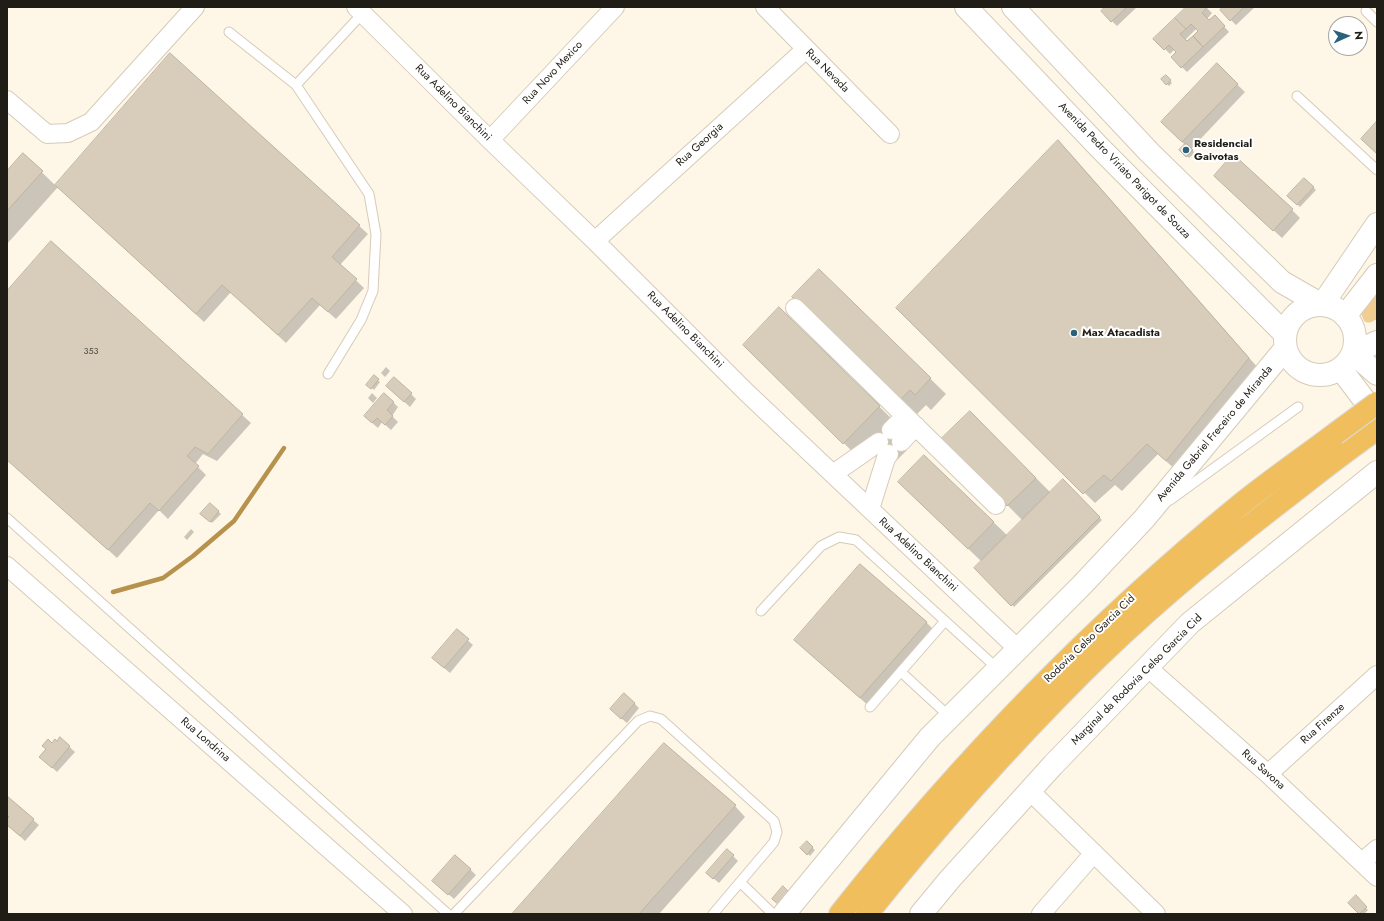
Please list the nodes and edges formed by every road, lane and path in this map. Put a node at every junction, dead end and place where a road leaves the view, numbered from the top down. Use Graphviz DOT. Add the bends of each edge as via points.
graph roads {
  1 [pos="195,7"];
  2 [pos="615,7"];
  3 [pos="765,7"];
  4 [pos="966,7"];
  5 [pos="1013,7"];
  6 [pos="362,9"];
  7 [pos="1366,11"];
  8 [pos="1377,22"];
  9 [pos="229,32"];
  10 [pos="806,49"];
  11 [pos="296,85"];
  12 [pos="1296,96"];
  13 [pos="7,100"];
  14 [pos="890,134"];
  15 [pos="490,140"];
  16 [pos="1099,147"];
  17 [pos="1149,152"];
  18 [pos="1377,170"];
  19 [pos="1377,224"];
  20 [pos="595,241"];
  21 [pos="1377,275"];
  22 [pos="1322,305"];
  23 [pos="795,308"];
  24 [pos="1345,316"];
  25 [pos="1285,342"];
  26 [pos="1377,342"];
  27 [pos="1347,361"];
  28 [pos="328,374"];
  29 [pos="1377,374"];
  30 [pos="1377,404"];
  31 [pos="1298,407"];
  32 [pos="1377,417"];
  33 [pos="910,421"];
  34 [pos="1377,429"];
  35 [pos="890,442"];
  36 [pos="1341,442"];
  37 [pos="1377,472"];
  38 [pos="833,474"];
  39 [pos="996,505"];
  40 [pos="870,509"];
  41 [pos="7,518"];
  42 [pos="1144,519"];
  43 [pos="7,566"];
  44 [pos="761,611"];
  45 [pos="945,621"];
  46 [pos="1018,649"];
  47 [pos="1147,667"];
  48 [pos="998,669"];
  49 [pos="901,672"];
  50 [pos="1377,675"];
  51 [pos="870,707"];
  52 [pos="950,717"];
  53 [pos="1268,774"];
  54 [pos="1030,791"];
  55 [pos="1377,849"];
  56 [pos="1094,853"];
  57 [pos="1362,862"];
  58 [pos="1377,877"];
  59 [pos="740,882"];
  60 [pos="403,914"];
  61 [pos="448,914"];
  62 [pos="454,914"];
  63 [pos="713,914"];
  64 [pos="773,914"];
  65 [pos="784,914"];
  66 [pos="840,914"];
  67 [pos="867,914"];
  68 [pos="921,914"];
  69 [pos="1041,914"];
  70 [pos="1156,914"];
  1 -- 13 [label="street" via="91,122 68,133 47,134"];
  2 -- 15 [label="street, Rua Novo Mexico"];
  3 -- 10 [label="street, Rua Nevada"];
  4 -- 16 [label="street, Avenida Pedro Viriato Parigot de Souza"];
  5 -- 17 [label="street"];
  6 -- 11 [label="lane"];
  6 -- 15 [label="street, Rua Adelino Bianchini"];
  7 -- 8 [label="lane"];
  9 -- 11 [label="lane"];
  10 -- 14 [label="street, Rua Nevada"];
  10 -- 20 [label="street, Rua Georgia"];
  11 -- 28 [label="lane" via="369,194 376,234 373,291 361,320"];
  12 -- 18 [label="lane"];
  15 -- 20 [label="street, Rua Adelino Bianchini"];
  16 -- 17 [label="street" via="1111,135"];
  16 -- 25 [label="street, Avenida Pedro Viriato Parigot de Souza"];
  17 -- 22 [label="street" via="1282,282"];
  19 -- 22 [label="street"];
  20 -- 38 [label="street, Rua Adelino Bianchini" via="746,392"];
  21 -- 24 [label="street"];
  22 -- 24 [label="street" via="1330,306"];
  22 -- 25 [label="street" via="1309,306 1298,312 1287,326"];
  23 -- 33 [label="street"];
  24 -- 27 [label="street" via="1354,330 1355,346"];
  25 -- 27 [label="street" via="1292,363 1304,373 1319,376 1335,373"];
  25 -- 42 [label="street, Avenida Gabriel Freceiro de Miranda"];
  26 -- 27 [label="street"];
  27 -- 29 [label="street"];
  27 -- 32 [label="street"];
  30 -- 36 [label="highway, Rodovia Celso Garcia Cid, bridge"];
  31 -- 42 [label="lane"];
  33 -- 35 [label="street"];
  33 -- 39 [label="street"];
  34 -- 36 [label="highway, Rodovia Celso Garcia Cid"];
  35 -- 38 [label="street"];
  35 -- 40 [label="street"];
  36 -- 66 [label="highway, Rodovia Celso Garcia Cid" via="1242,504 1113,615 1004,726 937,799"];
  36 -- 67 [label="highway, Rodovia Celso Garcia Cid" via="1082,673 978,783"];
  37 -- 47 [label="street, Marginal da Rodovia Celso Garcia Cid" via="1190,623"];
  38 -- 40 [label="street, Rua Adelino Bianchini"];
  40 -- 46 [label="street, Rua Adelino Bianchini"];
  41 -- 61 [label="lane"];
  42 -- 46 [label="street"];
  43 -- 60 [label="street, Rua Londrina"];
  44 -- 45 [label="lane" via="821,546 839,537 856,540"];
  45 -- 48 [label="lane"];
  45 -- 49 [label="lane"];
  46 -- 48 [label="street"];
  47 -- 53 [label="street, Rua Savona"];
  47 -- 54 [label="street, Marginal da Rodovia Celso Garcia Cid"];
  48 -- 52 [label="street"];
  49 -- 51 [label="lane"];
  49 -- 52 [label="lane"];
  50 -- 53 [label="street, Rua Firenze"];
  52 -- 65 [label="street" via="930,737"];
  53 -- 57 [label="street, Rua Savona"];
  54 -- 56 [label="street"];
  54 -- 68 [label="street, Marginal da Rodovia Celso Garcia Cid"];
  55 -- 57 [label="street"];
  56 -- 69 [label="street"];
  56 -- 70 [label="street"];
  57 -- 58 [label="street, Rua Savona"];
  59 -- 62 [label="lane" via="774,842 777,832 774,821 661,719 650,716 638,721"];
  59 -- 63 [label="lane"];
  59 -- 64 [label="lane"];
}
